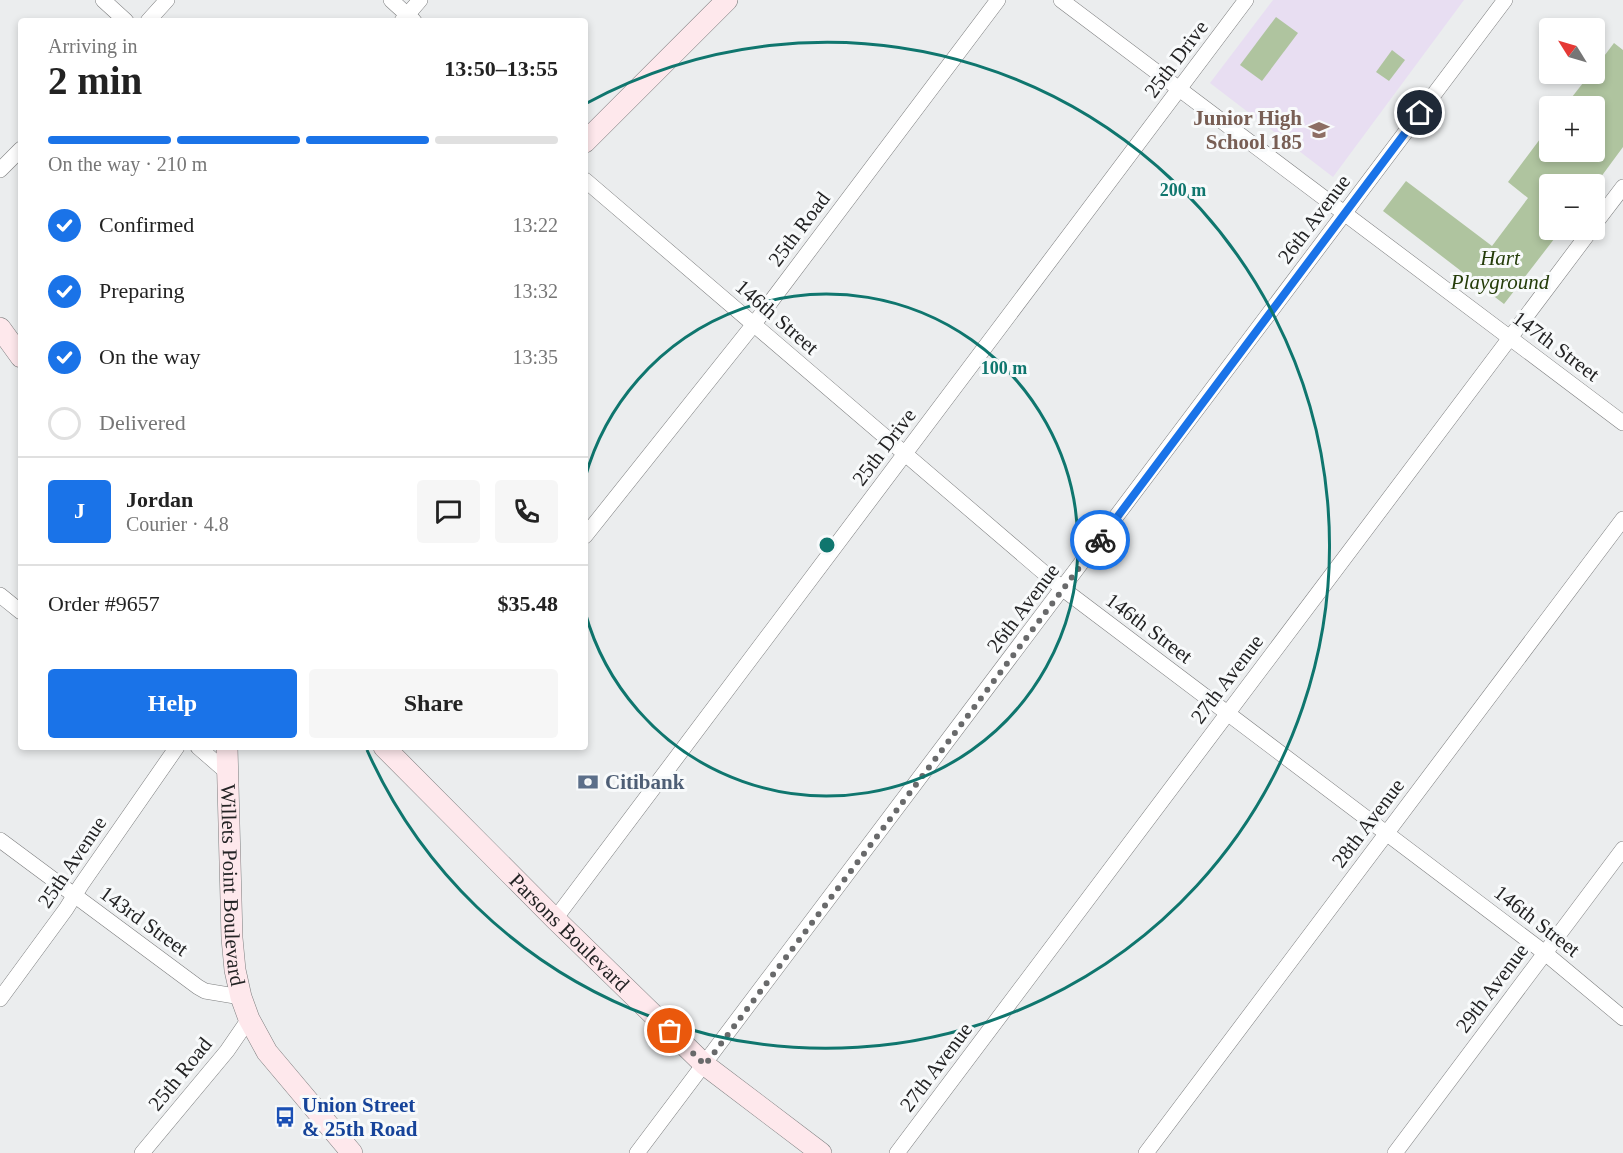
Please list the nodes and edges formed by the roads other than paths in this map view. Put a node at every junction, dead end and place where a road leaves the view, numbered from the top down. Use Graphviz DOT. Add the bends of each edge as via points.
graph roads {
  1 [pos="103,0"];
  2 [pos="167,0"];
  3 [pos="391,0"];
  4 [pos="420,0"];
  5 [pos="727,0"];
  6 [pos="998,0"];
  7 [pos="1060,0"];
  8 [pos="1246,0"];
  9 [pos="1505,0"];
  10 [pos="123,18"];
  11 [pos="151,18"];
  12 [pos="407,18"];
  13 [pos="409,18"];
  14 [pos="1179,89"];
  15 [pos="588,139"];
  16 [pos="18,152"];
  17 [pos="0,170"];
  18 [pos="588,183"];
  19 [pos="1623,187"];
  20 [pos="1605,211"];
  21 [pos="1344,214"];
  22 [pos="1583,240"];
  23 [pos="754,324"];
  24 [pos="0,328"];
  25 [pos="1509,338"];
  26 [pos="18,353"];
  27 [pos="1623,423"];
  28 [pos="905,454"];
  29 [pos="1623,519"];
  30 [pos="588,532"];
  31 [pos="1063,589"];
  32 [pos="0,595"];
  33 [pos="18,610"];
  34 [pos="1227,713"];
  35 [pos="175,750"];
  36 [pos="201,750"];
  37 [pos="227,750"];
  38 [pos="387,750"];
  39 [pos="229,774"];
  40 [pos="1387,833"];
  41 [pos="0,840"];
  42 [pos="1623,849"];
  43 [pos="74,896"];
  44 [pos="555,919"];
  45 [pos="1545,953"];
  46 [pos="241,997"];
  47 [pos="0,999"];
  48 [pos="1623,1018"];
  49 [pos="249,1020"];
  50 [pos="705,1065"];
  51 [pos="142,1153"];
  52 [pos="352,1153"];
  53 [pos="638,1153"];
  54 [pos="820,1153"];
  55 [pos="897,1153"];
  56 [pos="1146,1153"];
  57 [pos="1395,1153"];
  1 -- 10 [label="street"];
  2 -- 11 [label="street"];
  3 -- 12 [label="street"];
  4 -- 13 [label="street"];
  5 -- 15 [label="street"];
  6 -- 23 [label="street, 25th Road"];
  7 -- 14 [label="street, 147th Street"];
  8 -- 14 [label="street, 25th Drive"];
  9 -- 21 [label="street, 26th Avenue"];
  14 -- 21 [label="street, 147th Street"];
  14 -- 28 [label="street, 25th Drive"];
  16 -- 17 [label="street"];
  18 -- 23 [label="street, 146th Street"];
  19 -- 20 [label="street"];
  21 -- 25 [label="street, 147th Street"];
  21 -- 31 [label="street, 26th Avenue"];
  22 -- 25 [label="street, 27th Avenue"];
  23 -- 28 [label="street, 146th Street"];
  23 -- 30 [label="street, 25th Road"];
  24 -- 26 [label="street"];
  25 -- 27 [label="street, 147th Street"];
  25 -- 34 [label="street, 27th Avenue"];
  28 -- 31 [label="street, 146th Street"];
  28 -- 44 [label="street, 25th Drive"];
  29 -- 40 [label="street, 28th Avenue"];
  31 -- 34 [label="street, 146th Street"];
  31 -- 50 [label="street, 26th Avenue"];
  32 -- 33 [label="street"];
  34 -- 40 [label="street, 146th Street"];
  34 -- 55 [label="street, 27th Avenue"];
  35 -- 43 [label="street, 25th Avenue"];
  36 -- 39 [label="street"];
  37 -- 39 [label="street, Willets Point Boulevard"];
  38 -- 44 [label="street, Parsons Boulevard"];
  39 -- 46 [label="street, Willets Point Boulevard" via="232,938"];
  40 -- 45 [label="street, 146th Street"];
  40 -- 56 [label="street, 28th Avenue"];
  41 -- 43 [label="street, 143rd Street"];
  42 -- 45 [label="street, 29th Avenue"];
  43 -- 46 [label="street, 143rd Street" via="198,987"];
  43 -- 47 [label="street, 25th Avenue"];
  44 -- 50 [label="street, Parsons Boulevard"];
  45 -- 48 [label="street, 146th Street"];
  45 -- 57 [label="street, 29th Avenue"];
  46 -- 49 [label="street, Willets Point Boulevard"];
  49 -- 51 [label="street, 25th Road"];
  49 -- 52 [label="street, Willets Point Boulevard" via="267,1052"];
  50 -- 53 [label="street, 26th Avenue"];
  50 -- 54 [label="street, Parsons Boulevard"];
}
